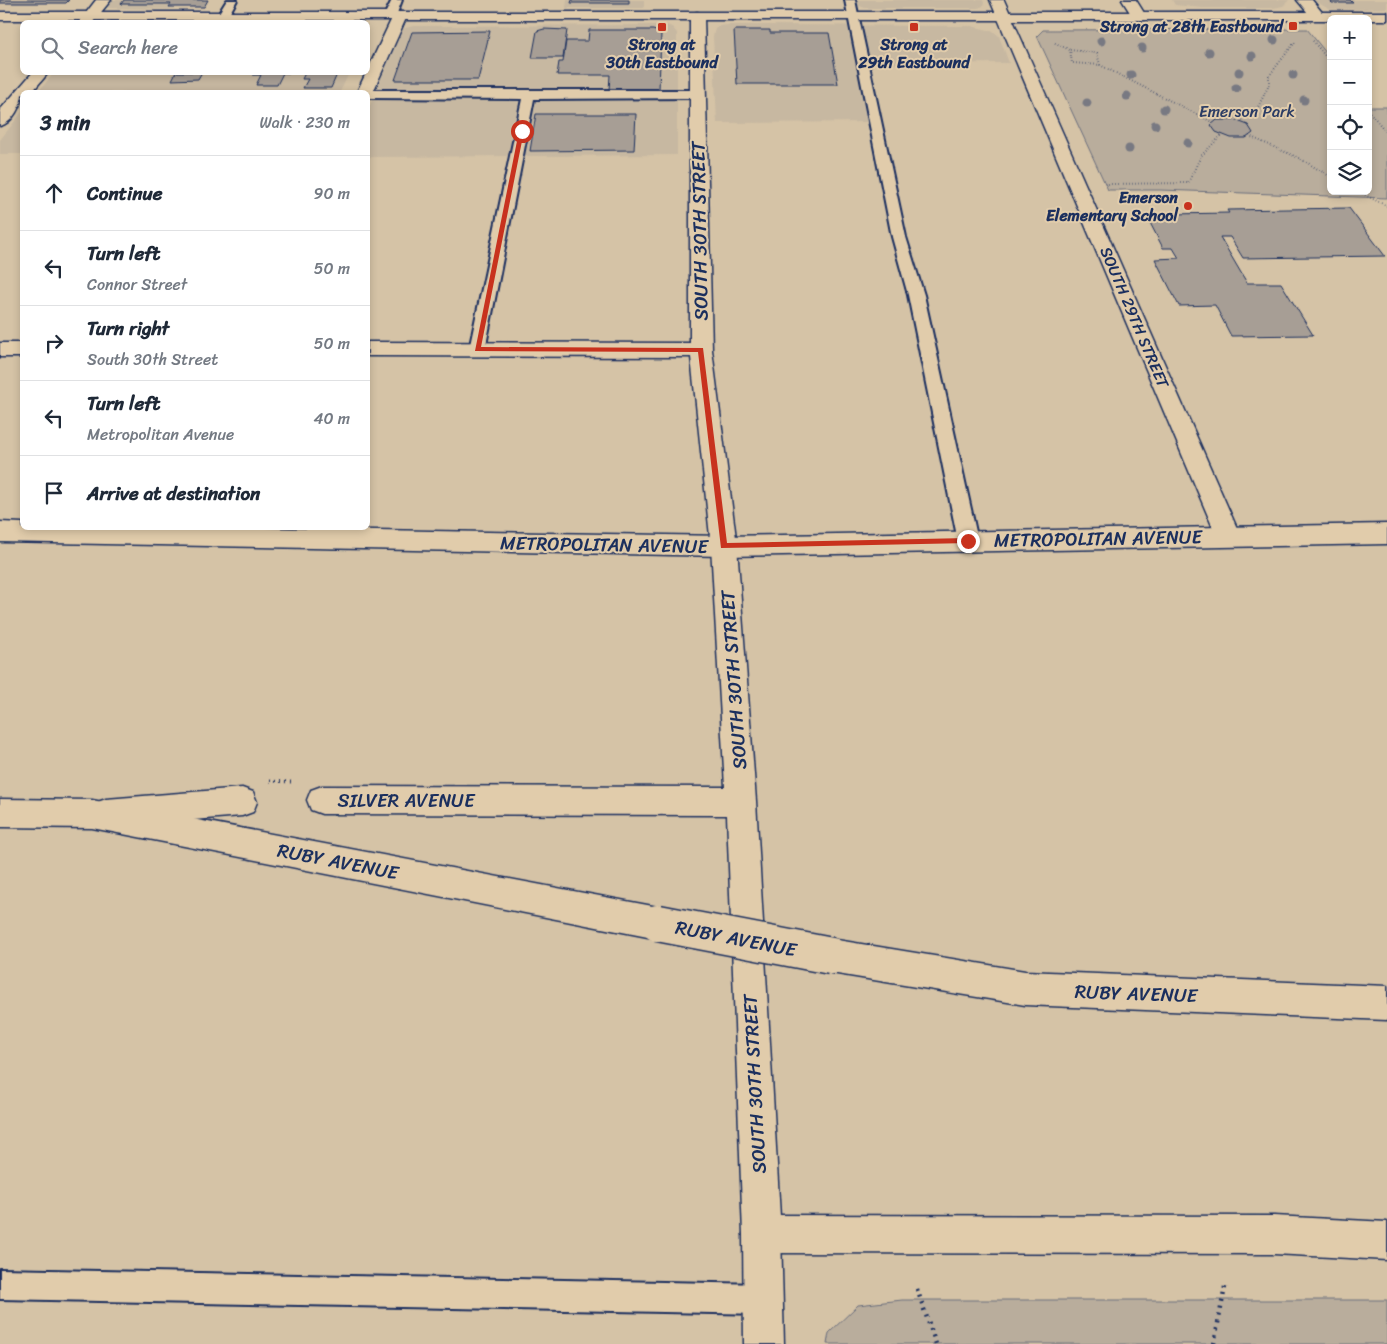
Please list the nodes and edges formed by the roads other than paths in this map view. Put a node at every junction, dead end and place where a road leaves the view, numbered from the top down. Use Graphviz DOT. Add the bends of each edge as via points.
graph roads {
  1 [pos="104,0"];
  2 [pos="232,0"];
  3 [pos="397,0"];
  4 [pos="850,0"];
  5 [pos="1129,0"];
  6 [pos="1304,0"];
  7 [pos="1001,8"];
  8 [pos="687,11"];
  9 [pos="0,16"];
  10 [pos="223,16"];
  11 [pos="395,16"];
  12 [pos="854,16"];
  13 [pos="1139,16"];
  14 [pos="1318,16"];
  15 [pos="1387,16"];
  16 [pos="88,19"];
  17 [pos="39,75"];
  18 [pos="27,90"];
  19 [pos="367,90"];
  20 [pos="370,93"];
  21 [pos="698,94"];
  22 [pos="530,95"];
  23 [pos="20,98"];
  24 [pos="0,121"];
  25 [pos="370,349"];
  26 [pos="0,350"];
  27 [pos="20,350"];
  28 [pos="477,350"];
  29 [pos="700,350"];
  30 [pos="0,532"];
  31 [pos="1387,534"];
  32 [pos="1228,535"];
  33 [pos="968,541"];
  34 [pos="724,546"];
  35 [pos="322,800"];
  36 [pos="741,801"];
  37 [pos="242,802"];
  38 [pos="0,813"];
  39 [pos="92,814"];
  40 [pos="1387,1003"];
  41 [pos="762,1234"];
  42 [pos="1387,1242"];
  43 [pos="0,1284"];
  44 [pos="763,1299"];
  45 [pos="764,1344"];
  1 -- 16 [label="street"];
  2 -- 10 [label="lane"];
  3 -- 11 [label="lane"];
  4 -- 12 [label="lane"];
  5 -- 13 [label="street"];
  6 -- 14 [label="street"];
  7 -- 12 [label="street"];
  7 -- 13 [label="street"];
  7 -- 32 [label="street, SOUTH 29TH STREET"];
  8 -- 11 [label="street"];
  8 -- 12 [label="street"];
  8 -- 21 [label="street, SOUTH 30TH STREET"];
  9 -- 16 [label="street"];
  10 -- 11 [label="street"];
  10 -- 16 [label="street"];
  11 -- 19 [label="street"];
  12 -- 33 [label="lane" via="899,237 916,295"];
  13 -- 14 [label="street"];
  14 -- 15 [label="street"];
  17 -- 18 [label="street"];
  20 -- 22 [label="lane"];
  21 -- 22 [label="lane"];
  21 -- 29 [label="street, SOUTH 30TH STREET"];
  22 -- 28 [label="lane"];
  23 -- 24 [label="street"];
  25 -- 28 [label="street"];
  26 -- 27 [label="street"];
  28 -- 29 [label="street"];
  29 -- 34 [label="street, SOUTH 30TH STREET"];
  30 -- 34 [label="street, METROPOLITAN AVENUE"];
  31 -- 32 [label="street, METROPOLITAN AVENUE"];
  32 -- 33 [label="street, METROPOLITAN AVENUE"];
  33 -- 34 [label="street, METROPOLITAN AVENUE"];
  34 -- 36 [label="street, SOUTH 30TH STREET"];
  35 -- 36 [label="street, SILVER AVENUE"];
  36 -- 41 [label="street, SOUTH 30TH STREET"];
  37 -- 39 [label="street"];
  38 -- 39 [label="street"];
  39 -- 40 [label="street, RUBY AVENUE, bridge" via="831,956 1025,988"];
  41 -- 42 [label="street" via="1274,1235"];
  41 -- 44 [label="street, SOUTH 30TH STREET"];
  43 -- 44 [label="lane"];
  44 -- 45 [label="street, SOUTH 30TH STREET"];
}
